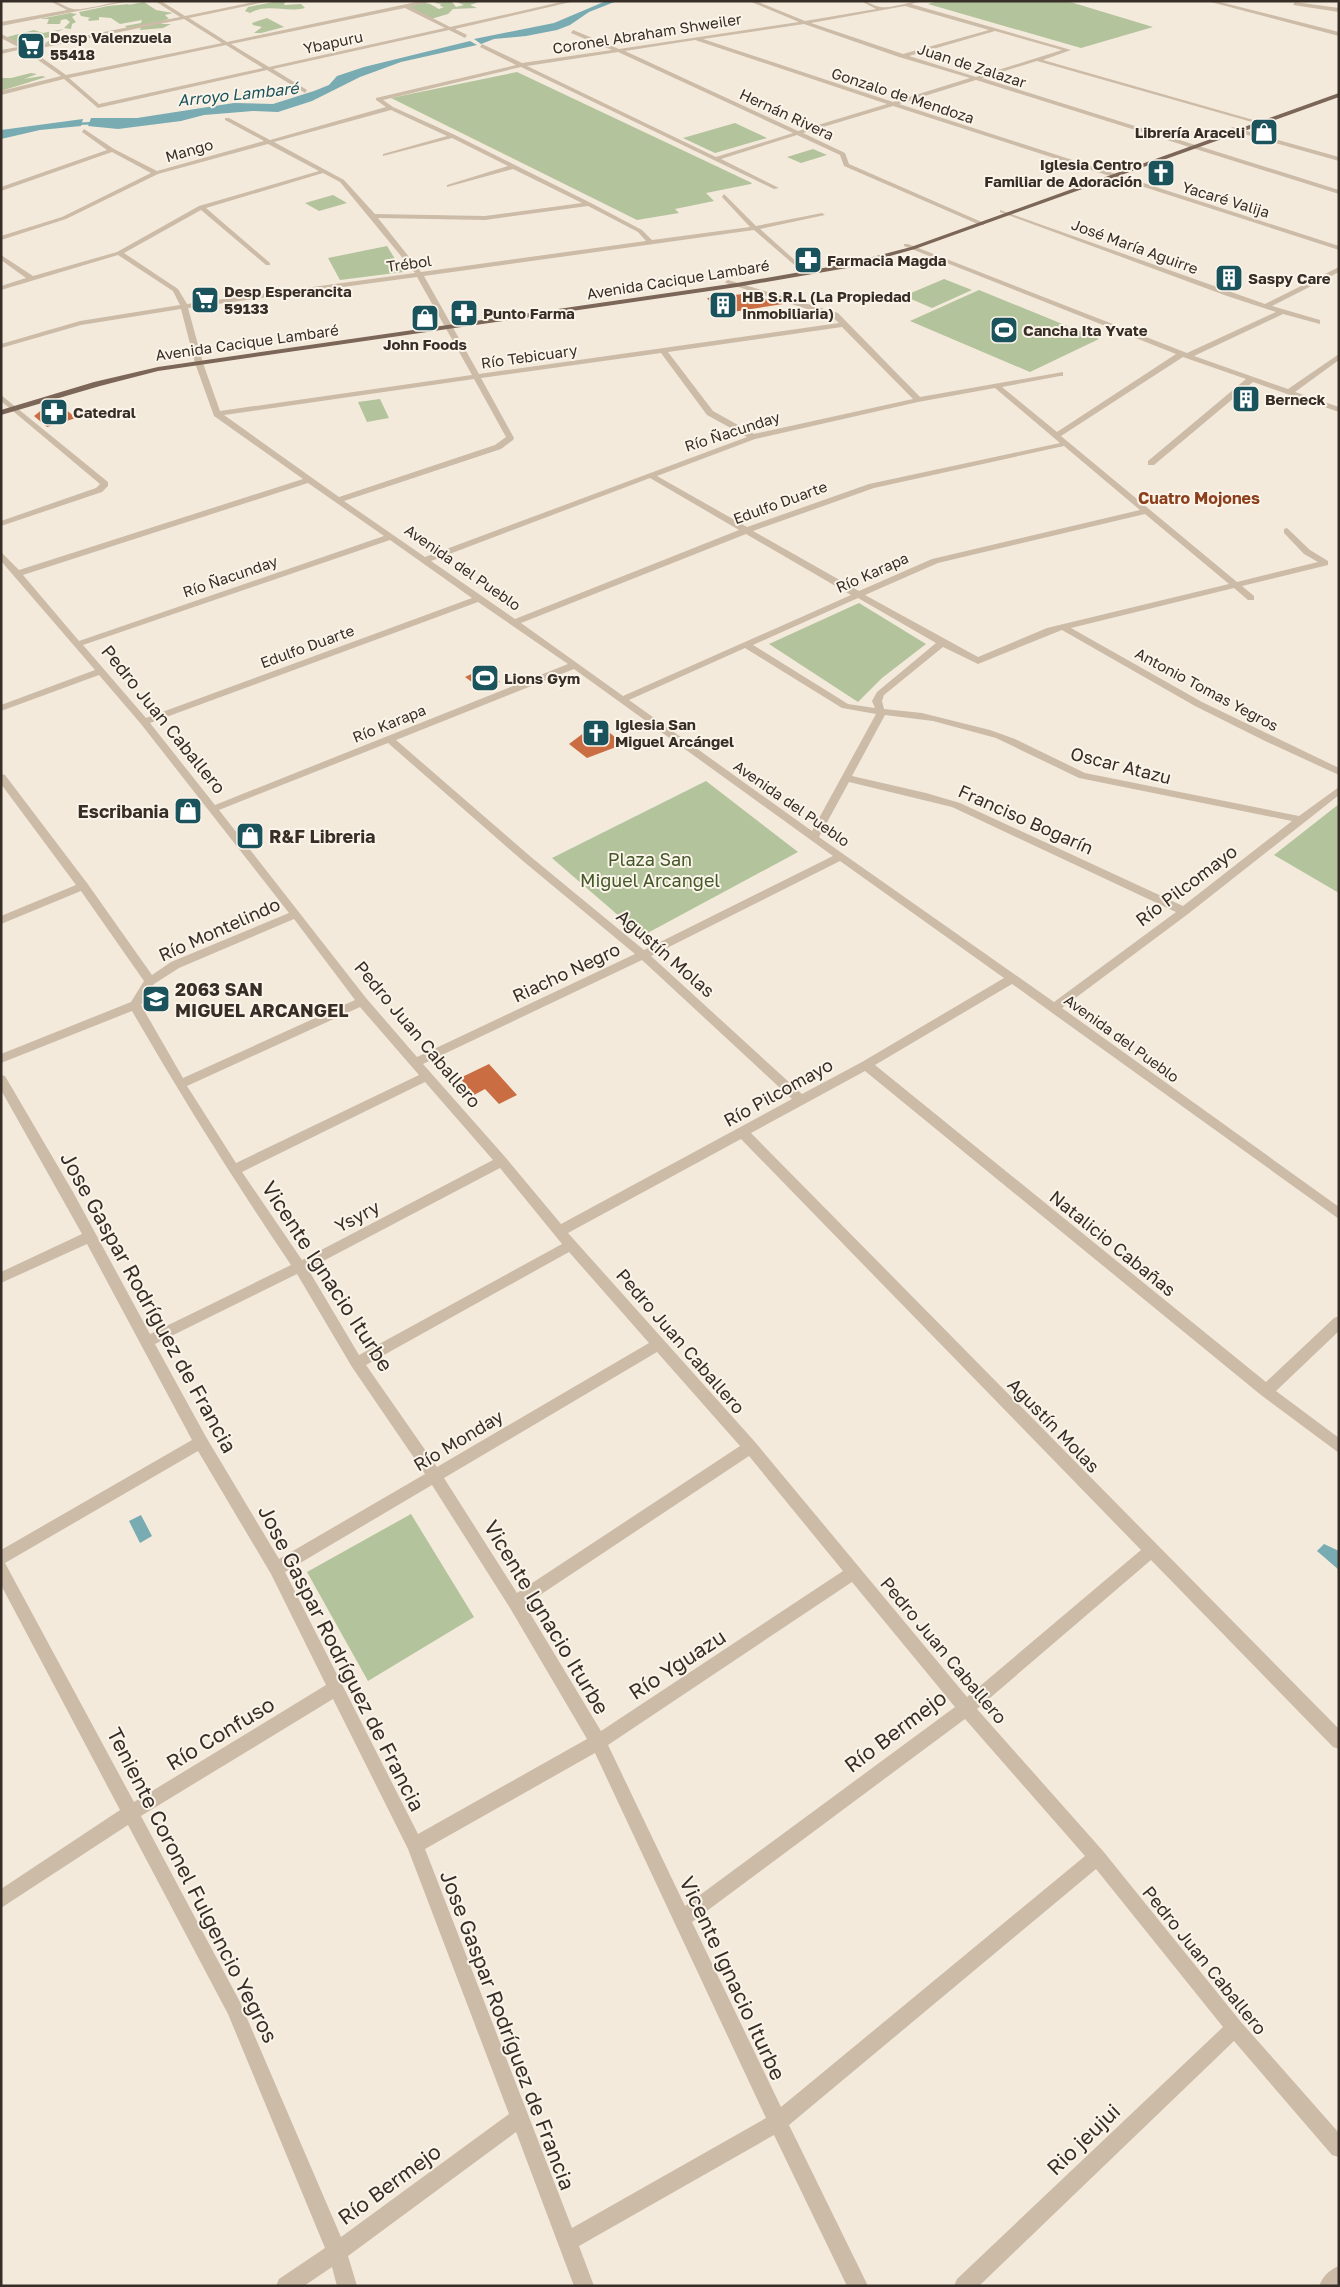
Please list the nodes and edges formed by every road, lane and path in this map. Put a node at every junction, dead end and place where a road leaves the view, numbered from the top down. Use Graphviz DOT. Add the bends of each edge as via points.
graph roads {
  1 [pos="52,1"];
  2 [pos="127,1"];
  3 [pos="157,1"];
  4 [pos="268,1"];
  5 [pos="398,1"];
  6 [pos="430,1"];
  7 [pos="573,1"];
  8 [pos="751,1"];
  9 [pos="863,1"];
  10 [pos="920,1"];
  11 [pos="1210,1"];
  12 [pos="1296,2"];
  13 [pos="907,5"];
  14 [pos="407,6"];
  15 [pos="1290,9"];
  16 [pos="883,10"];
  17 [pos="1339,10"];
  18 [pos="73,11"];
  19 [pos="1286,14"];
  20 [pos="186,18"];
  21 [pos="1281,19"];
  22 [pos="802,23"];
  23 [pos="1,24"];
  24 [pos="449,29"];
  25 [pos="994,30"];
  26 [pos="573,32"];
  27 [pos="1339,34"];
  28 [pos="1,36"];
  29 [pos="465,36"];
  30 [pos="693,38"];
  31 [pos="226,43"];
  32 [pos="482,46"];
  33 [pos="25,48"];
  34 [pos="620,50"];
  35 [pos="1,52"];
  36 [pos="902,56"];
  37 [pos="1038,60"];
  38 [pos="521,65"];
  39 [pos="268,69"];
  40 [pos="65,77"];
  41 [pos="974,79"];
  42 [pos="305,91"];
  43 [pos="1339,91"];
  44 [pos="1,93"];
  45 [pos="1339,95"];
  46 [pos="892,104"];
  47 [pos="392,108"];
  48 [pos="227,119"];
  49 [pos="1258,122"];
  50 [pos="84,130"];
  51 [pos="1236,130"];
  52 [pos="798,134"];
  53 [pos="453,136"];
  54 [pos="268,140"];
  55 [pos="1191,146"];
  56 [pos="112,150"];
  57 [pos="386,155"];
  58 [pos="714,159"];
  59 [pos="1339,159"];
  60 [pos="1148,161"];
  61 [pos="512,167"];
  62 [pos="325,171"];
  63 [pos="156,173"];
  64 [pos="1105,174"];
  65 [pos="1113,176"];
  66 [pos="449,186"];
  67 [pos="1,188"];
  68 [pos="776,188"];
  69 [pos="1339,192"];
  70 [pos="724,196"];
  71 [pos="589,204"];
  72 [pos="200,207"];
  73 [pos="1005,212"];
  74 [pos="822,215"];
  75 [pos="373,216"];
  76 [pos="978,222"];
  77 [pos="755,228"];
  78 [pos="1,238"];
  79 [pos="651,242"];
  80 [pos="910,247"];
  81 [pos="1339,248"];
  82 [pos="119,252"];
  83 [pos="1,257"];
  84 [pos="268,264"];
  85 [pos="1339,269"];
  86 [pos="804,272"];
  87 [pos="420,275"];
  88 [pos="32,280"];
  89 [pos="728,282"];
  90 [pos="737,285"];
  91 [pos="718,286"];
  92 [pos="1,288"];
  93 [pos="184,306"];
  94 [pos="1266,306"];
  95 [pos="1283,311"];
  96 [pos="1317,322"];
  97 [pos="845,324"];
  98 [pos="448,325"];
  99 [pos="1,346"];
  100 [pos="664,351"];
  101 [pos="1184,355"];
  102 [pos="1339,356"];
  103 [pos="199,360"];
  104 [pos="1060,374"];
  105 [pos="478,378"];
  106 [pos="1250,380"];
  107 [pos="998,386"];
  108 [pos="1289,392"];
  109 [pos="1,397"];
  110 [pos="918,400"];
  111 [pos="1,407"];
  112 [pos="12,407"];
  113 [pos="1339,410"];
  114 [pos="1,413"];
  115 [pos="217,414"];
  116 [pos="1056,436"];
  117 [pos="753,437"];
  118 [pos="1065,444"];
  119 [pos="1151,463"];
  120 [pos="650,475"];
  121 [pos="308,480"];
  122 [pos="338,500"];
  123 [pos="1146,511"];
  124 [pos="1,524"];
  125 [pos="747,530"];
  126 [pos="1288,531"];
  127 [pos="391,537"];
  128 [pos="1,554"];
  129 [pos="424,560"];
  130 [pos="17,574"];
  131 [pos="1236,585"];
  132 [pos="858,594"];
  133 [pos="480,598"];
  134 [pos="1251,598"];
  135 [pos="515,622"];
  136 [pos="1064,627"];
  137 [pos="942,643"];
  138 [pos="78,644"];
  139 [pos="746,645"];
  140 [pos="575,665"];
  141 [pos="101,670"];
  142 [pos="623,699"];
  143 [pos="1,708"];
  144 [pos="881,713"];
  145 [pos="144,722"];
  146 [pos="389,739"];
  147 [pos="1339,772"];
  148 [pos="1,777"];
  149 [pos="846,778"];
  150 [pos="1339,790"];
  151 [pos="213,809"];
  152 [pos="1301,820"];
  153 [pos="814,837"];
  154 [pos="840,857"];
  155 [pos="83,886"];
  156 [pos="1184,911"];
  157 [pos="296,914"];
  158 [pos="1,920"];
  159 [pos="643,955"];
  160 [pos="1011,980"];
  161 [pos="150,981"];
  162 [pos="362,1001"];
  163 [pos="135,1006"];
  164 [pos="1054,1008"];
  165 [pos="1,1059"];
  166 [pos="414,1063"];
  167 [pos="866,1065"];
  168 [pos="427,1076"];
  169 [pos="1,1079"];
  170 [pos="180,1084"];
  171 [pos="801,1100"];
  172 [pos="743,1133"];
  173 [pos="502,1161"];
  174 [pos="234,1170"];
  175 [pos="1339,1214"];
  176 [pos="560,1231"];
  177 [pos="89,1237"];
  178 [pos="571,1245"];
  179 [pos="300,1267"];
  180 [pos="1,1278"];
  181 [pos="1339,1322"];
  182 [pos="146,1342"];
  183 [pos="659,1344"];
  184 [pos="357,1363"];
  185 [pos="1266,1391"];
  186 [pos="201,1442"];
  187 [pos="1339,1447"];
  188 [pos="750,1448"];
  189 [pos="435,1476"];
  190 [pos="1150,1551"];
  191 [pos="1,1558"];
  192 [pos="1,1569"];
  193 [pos="276,1569"];
  194 [pos="855,1572"];
  195 [pos="515,1603"];
  196 [pos="337,1688"];
  197 [pos="966,1708"];
  198 [pos="1339,1741"];
  199 [pos="598,1742"];
  200 [pos="131,1813"];
  201 [pos="415,1845"];
  202 [pos="1096,1856"];
  203 [pos="1,1899"];
  204 [pos="682,1919"];
  205 [pos="1235,2028"];
  206 [pos="519,2118"];
  207 [pos="778,2122"];
  208 [pos="1339,2148"];
  209 [pos="567,2242"];
  210 [pos="337,2252"];
  211 [pos="1339,2276"];
  212 [pos="286,2286"];
  213 [pos="347,2286"];
  214 [pos="584,2286"];
  215 [pos="858,2286"];
  216 [pos="964,2286"];
  217 [pos="1329,2286"];
  1 -- 18 [label="street"];
  2 -- 18 [label="street"];
  3 -- 20 [label="street"];
  4 -- 20 [label="street"];
  5 -- 14 [label="street"];
  6 -- 14 [label="street"];
  7 -- 24 [label="street, Ybapuru"];
  8 -- 22 [label="street, Juan de Zalazar"];
  9 -- 16 [label="street"];
  10 -- 13 [label="street, Coronel Abraham Shweiler"];
  11 -- 21 [label="street"];
  12 -- 15 [label="street"];
  12 -- 17 [label="street"];
  13 -- 16 [label="street, Coronel Abraham Shweiler"];
  13 -- 25 [label="street"];
  14 -- 24 [label="street"];
  14 -- 31 [label="street"];
  16 -- 22 [label="street, Coronel Abraham Shweiler"];
  18 -- 23 [label="street"];
  19 -- 21 [label="street"];
  20 -- 31 [label="street"];
  20 -- 33 [label="street"];
  21 -- 27 [label="street"];
  22 -- 30 [label="street, Coronel Abraham Shweiler"];
  22 -- 36 [label="street, Juan de Zalazar"];
  24 -- 29 [label="street"];
  24 -- 39 [label="street, Ybapuru"];
  25 -- 36 [label="street"];
  25 -- 37 [label="street" via="1068,50"];
  26 -- 34 [label="street, Hernán Rivera"];
  28 -- 33 [label="street"];
  30 -- 34 [label="street, Coronel Abraham Shweiler"];
  30 -- 46 [label="street, Gonzalo de Mendoza"];
  31 -- 39 [label="street"];
  31 -- 40 [label="street"];
  32 -- 38 [label="street"];
  33 -- 35 [label="street"];
  33 -- 40 [label="street"];
  34 -- 38 [label="street, Coronel Abraham Shweiler"];
  34 -- 52 [label="street, Hernán Rivera"];
  36 -- 41 [label="street, Juan de Zalazar"];
  37 -- 41 [label="street"];
  37 -- 49 [label="street"];
  38 -- 47 [label="street, Coronel Abraham Shweiler" via="379,98"];
  38 -- 58 [label="street"];
  39 -- 40 [label="street, Ybapuru" via="98,106"];
  39 -- 42 [label="street"];
  40 -- 44 [label="street"];
  41 -- 46 [label="street"];
  41 -- 55 [label="street, Juan de Zalazar"];
  43 -- 49 [label="main road, Avenida Cacique Lambaré"];
  45 -- 49 [label="main road, Avenida Cacique Lambaré"];
  46 -- 52 [label="street"];
  46 -- 64 [label="street, Gonzalo de Mendoza"];
  47 -- 53 [label="street"];
  47 -- 54 [label="street, Mango"];
  48 -- 54 [label="street"];
  49 -- 51 [label="main road, Avenida Cacique Lambaré"];
  50 -- 56 [label="street"];
  51 -- 55 [label="main road, Avenida Cacique Lambaré"];
  51 -- 59 [label="street"];
  52 -- 58 [label="street"];
  52 -- 76 [label="street, Hernán Rivera" via="843,154 846,165"];
  53 -- 57 [label="street"];
  53 -- 61 [label="street"];
  54 -- 62 [label="street"];
  54 -- 63 [label="street, Mango"];
  55 -- 60 [label="main road, Avenida Cacique Lambaré"];
  55 -- 69 [label="street, Juan de Zalazar"];
  56 -- 63 [label="street"];
  56 -- 67 [label="street"];
  58 -- 68 [label="street"];
  60 -- 64 [label="main road, Avenida Cacique Lambaré"];
  60 -- 65 [label="main road, Avenida Cacique Lambaré"];
  61 -- 66 [label="street"];
  61 -- 71 [label="street"];
  62 -- 72 [label="street"];
  62 -- 75 [label="street" via="342,182"];
  63 -- 78 [label="street, Mango" via="64,218"];
  64 -- 65 [label="street, Yacaré Valija"];
  64 -- 73 [label="main road, Avenida Cacique Lambaré"];
  65 -- 73 [label="main road, Avenida Cacique Lambaré"];
  65 -- 81 [label="street, Yacaré Valija"];
  70 -- 77 [label="street"];
  71 -- 75 [label="street" via="476,218"];
  71 -- 79 [label="street" via="640,231"];
  72 -- 82 [label="street"];
  72 -- 84 [label="street"];
  73 -- 76 [label="main road, Avenida Cacique Lambaré"];
  73 -- 94 [label="street, José María Aguirre"];
  74 -- 77 [label="street, Trébol"];
  75 -- 87 [label="street"];
  76 -- 80 [label="main road, Avenida Cacique Lambaré"];
  77 -- 79 [label="street, Trébol"];
  77 -- 86 [label="street"];
  79 -- 87 [label="street, Trébol"];
  80 -- 86 [label="main road, Avenida Cacique Lambaré" via="868,261"];
  80 -- 101 [label="street"];
  82 -- 88 [label="street"];
  82 -- 93 [label="street" via="176,290"];
  83 -- 88 [label="street"];
  85 -- 94 [label="street"];
  86 -- 89 [label="main road, Avenida Cacique Lambaré"];
  86 -- 90 [label="main road, Avenida Cacique Lambaré"];
  87 -- 93 [label="street, Trébol"];
  87 -- 98 [label="street"];
  88 -- 92 [label="street"];
  89 -- 90 [label="street"];
  89 -- 91 [label="main road, Avenida Cacique Lambaré"];
  90 -- 91 [label="main road, Avenida Cacique Lambaré"];
  90 -- 97 [label="street" via="828,312"];
  91 -- 98 [label="main road, Avenida Cacique Lambaré"];
  93 -- 99 [label="street, Trébol" via="80,323"];
  93 -- 103 [label="street"];
  94 -- 95 [label="street, José María Aguirre"];
  95 -- 96 [label="street, José María Aguirre"];
  95 -- 101 [label="street"];
  97 -- 100 [label="street, Río Tebicuary"];
  97 -- 110 [label="street"];
  98 -- 103 [label="main road, Avenida Cacique Lambaré"];
  98 -- 105 [label="street"];
  100 -- 105 [label="street, Río Tebicuary"];
  100 -- 117 [label="street" via="710,413"];
  101 -- 106 [label="street"];
  101 -- 116 [label="street"];
  102 -- 108 [label="street"];
  103 -- 112 [label="main road, Avenida Cacique Lambaré"];
  103 -- 115 [label="street"];
  104 -- 107 [label="street, Río Ñacunday"];
  105 -- 115 [label="street, Río Tebicuary"];
  105 -- 122 [label="street" via="510,438 506,443"];
  106 -- 108 [label="street"];
  106 -- 119 [label="street"];
  107 -- 110 [label="street, Río Ñacunday"];
  107 -- 116 [label="street"];
  108 -- 113 [label="street"];
  109 -- 112 [label="street"];
  110 -- 117 [label="street, Río Ñacunday"];
  111 -- 112 [label="main road, Avenida Cacique Lambaré"];
  112 -- 114 [label="main road, Avenida Cacique Lambaré"];
  112 -- 124 [label="street" via="105,484 100,490"];
  115 -- 121 [label="street, Avenida del Pueblo"];
  116 -- 118 [label="street"];
  117 -- 120 [label="street, Río Ñacunday"];
  118 -- 123 [label="street"];
  118 -- 125 [label="street, Edulfo Duarte" via="872,486"];
  120 -- 125 [label="street"];
  120 -- 129 [label="street, Río Ñacunday"];
  121 -- 122 [label="street, Avenida del Pueblo"];
  121 -- 130 [label="street"];
  122 -- 127 [label="street, Avenida del Pueblo"];
  123 -- 131 [label="street"];
  123 -- 132 [label="street, Río Karapa" via="935,561"];
  125 -- 132 [label="street"];
  125 -- 135 [label="street, Edulfo Duarte"];
  126 -- 131 [label="street" via="1307,552 1325,563"];
  127 -- 129 [label="street, Avenida del Pueblo"];
  127 -- 138 [label="street, Río Ñacunday"];
  128 -- 130 [label="street, Pedro Juan Caballero"];
  129 -- 133 [label="street, Avenida del Pueblo"];
  130 -- 138 [label="street, Pedro Juan Caballero"];
  131 -- 134 [label="street"];
  131 -- 136 [label="street"];
  132 -- 137 [label="street"];
  132 -- 139 [label="street, Río Karapa"];
  133 -- 135 [label="street, Avenida del Pueblo"];
  133 -- 145 [label="street, Edulfo Duarte"];
  135 -- 140 [label="street, Avenida del Pueblo"];
  136 -- 137 [label="street" via="1036,635 978,661"];
  136 -- 147 [label="street, Antonio Tomas Yegros" via="1222,717"];
  137 -- 144 [label="street" via="880,694 877,701"];
  138 -- 141 [label="street, Pedro Juan Caballero"];
  139 -- 142 [label="street, Río Karapa"];
  139 -- 144 [label="street, Oscar Atazu" via="845,706"];
  140 -- 142 [label="street, Avenida del Pueblo"];
  140 -- 146 [label="street, Río Karapa"];
  141 -- 143 [label="street"];
  141 -- 145 [label="street, Pedro Juan Caballero"];
  142 -- 153 [label="street, Avenida del Pueblo"];
  144 -- 149 [label="street"];
  144 -- 152 [label="street, Oscar Atazu" via="902,713 1004,737 1068,771 1103,781"];
  145 -- 151 [label="street, Pedro Juan Caballero"];
  146 -- 151 [label="street, Río Karapa"];
  146 -- 159 [label="street, Agustín Molas"];
  148 -- 155 [label="street"];
  149 -- 153 [label="street"];
  149 -- 156 [label="street, Franciso Bogarín" via="956,805"];
  150 -- 152 [label="street, Río Pilcomayo"];
  151 -- 157 [label="street, Pedro Juan Caballero"];
  152 -- 156 [label="street, Río Pilcomayo"];
  153 -- 154 [label="street, Avenida del Pueblo"];
  154 -- 159 [label="street, Riacho Negro"];
  154 -- 160 [label="street, Avenida del Pueblo"];
  155 -- 158 [label="street"];
  155 -- 161 [label="street"];
  156 -- 164 [label="street, Río Pilcomayo"];
  157 -- 161 [label="street, Río Montelindo" via="175,965"];
  157 -- 162 [label="street, Pedro Juan Caballero"];
  159 -- 166 [label="street, Riacho Negro"];
  159 -- 171 [label="street, Agustín Molas"];
  160 -- 164 [label="street, Avenida del Pueblo"];
  160 -- 167 [label="street, Río Pilcomayo"];
  161 -- 163 [label="street, Río Montelindo"];
  162 -- 166 [label="street, Pedro Juan Caballero"];
  162 -- 170 [label="street"];
  163 -- 165 [label="street"];
  163 -- 170 [label="street, Vicente Ignacio Iturbe"];
  164 -- 175 [label="street, Avenida del Pueblo"];
  166 -- 168 [label="street, Pedro Juan Caballero"];
  167 -- 171 [label="street, Río Pilcomayo"];
  167 -- 185 [label="street, Natalicio Cabañas"];
  168 -- 173 [label="street, Pedro Juan Caballero"];
  168 -- 174 [label="street"];
  169 -- 177 [label="street, Jose Gaspar Rodríguez de Francia"];
  170 -- 174 [label="street, Vicente Ignacio Iturbe"];
  171 -- 172 [label="street, Río Pilcomayo"];
  172 -- 176 [label="street, Río Pilcomayo"];
  172 -- 190 [label="street, Agustín Molas"];
  173 -- 176 [label="street, Pedro Juan Caballero"];
  173 -- 179 [label="street, Ysyry"];
  174 -- 179 [label="street, Vicente Ignacio Iturbe"];
  176 -- 178 [label="street, Pedro Juan Caballero"];
  177 -- 180 [label="street"];
  177 -- 182 [label="street, Jose Gaspar Rodríguez de Francia"];
  178 -- 183 [label="street, Pedro Juan Caballero"];
  178 -- 184 [label="street"];
  179 -- 182 [label="street, Ysyry"];
  179 -- 184 [label="street, Vicente Ignacio Iturbe"];
  181 -- 185 [label="street"];
  182 -- 186 [label="street, Jose Gaspar Rodríguez de Francia"];
  183 -- 188 [label="street, Pedro Juan Caballero"];
  183 -- 189 [label="street, Río Monday"];
  184 -- 189 [label="street, Vicente Ignacio Iturbe"];
  185 -- 187 [label="street, Natalicio Cabañas"];
  186 -- 191 [label="street"];
  186 -- 193 [label="street, Jose Gaspar Rodríguez de Francia"];
  188 -- 194 [label="street, Pedro Juan Caballero"];
  188 -- 195 [label="street"];
  189 -- 193 [label="street, Río Monday"];
  189 -- 195 [label="street, Vicente Ignacio Iturbe"];
  190 -- 197 [label="street, Río Bermejo"];
  190 -- 198 [label="street, Agustín Molas"];
  192 -- 200 [label="street, Teniente Coronel Fulgencio Yegros"];
  193 -- 196 [label="street, Jose Gaspar Rodríguez de Francia"];
  194 -- 197 [label="street, Pedro Juan Caballero"];
  194 -- 199 [label="street, Río Yguazu"];
  195 -- 199 [label="street, Vicente Ignacio Iturbe"];
  196 -- 200 [label="street, Río Confuso"];
  196 -- 201 [label="street, Jose Gaspar Rodríguez de Francia"];
  197 -- 202 [label="street, Pedro Juan Caballero"];
  197 -- 204 [label="street, Río Bermejo"];
  199 -- 201 [label="street, Río Yguazu"];
  199 -- 204 [label="street, Vicente Ignacio Iturbe"];
  200 -- 203 [label="street, Río Confuso"];
  200 -- 210 [label="street, Teniente Coronel Fulgencio Yegros" via="234,2008"];
  201 -- 206 [label="street, Jose Gaspar Rodríguez de Francia"];
  202 -- 205 [label="street, Pedro Juan Caballero"];
  202 -- 207 [label="street"];
  204 -- 207 [label="street, Vicente Ignacio Iturbe"];
  205 -- 208 [label="street, Pedro Juan Caballero"];
  205 -- 216 [label="street, Rio jeujui"];
  206 -- 209 [label="street, Jose Gaspar Rodríguez de Francia"];
  206 -- 210 [label="street, Río Bermejo"];
  207 -- 209 [label="street"];
  207 -- 215 [label="street, Vicente Ignacio Iturbe"];
  209 -- 214 [label="street, Jose Gaspar Rodríguez de Francia"];
  210 -- 212 [label="street, Río Bermejo"];
  210 -- 213 [label="street, Teniente Coronel Fulgencio Yegros"];
  211 -- 217 [label="street"];
}
